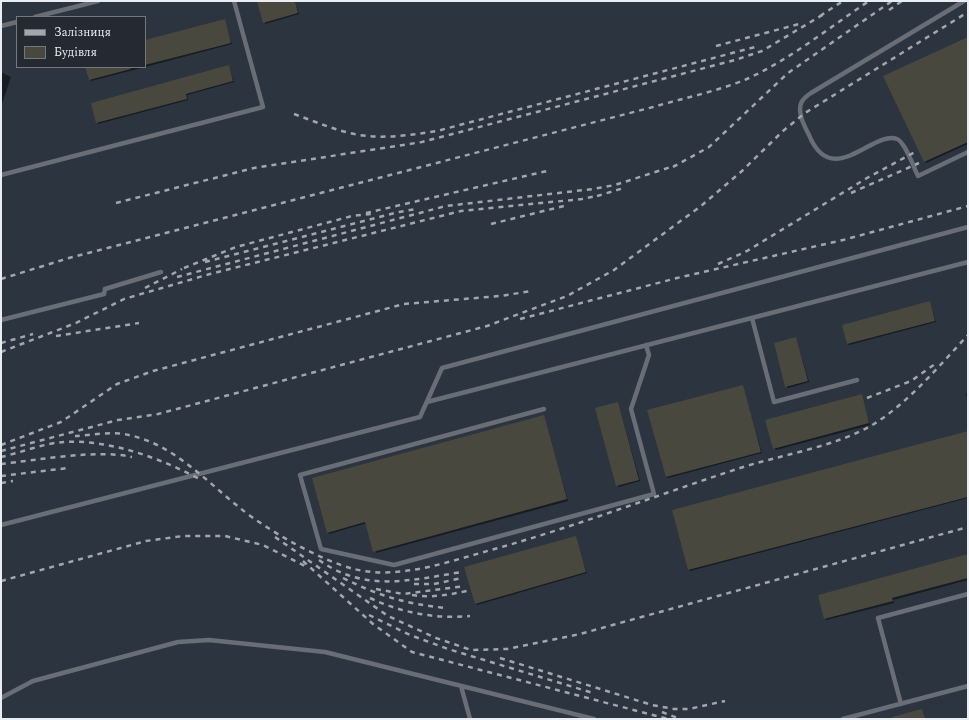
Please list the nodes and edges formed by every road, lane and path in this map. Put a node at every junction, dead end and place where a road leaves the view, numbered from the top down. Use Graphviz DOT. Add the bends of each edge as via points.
graph roads {
  1 [pos="98,1"];
  2 [pos="234,1"];
  3 [pos="964,1"];
  4 [pos="39,16"];
  5 [pos="16,22"];
  6 [pos="1,26"];
  7 [pos="968,152"];
  8 [pos="1,176"];
  9 [pos="968,227"];
  10 [pos="968,262"];
  11 [pos="161,272"];
  12 [pos="752,318"];
  13 [pos="1,320"];
  14 [pos="646,345"];
  15 [pos="857,380"];
  16 [pos="427,402"];
  17 [pos="544,409"];
  18 [pos="1,525"];
  19 [pos="968,594"];
  20 [pos="461,686"];
  21 [pos="968,686"];
  22 [pos="1,698"];
  23 [pos="901,704"];
  24 [pos="470,719"];
  25 [pos="594,719"];
  26 [pos="842,719"];
  1 -- 4 [label="lane"];
  2 -- 8 [label="lane" via="263,107"];
  3 -- 7 [label="lane" via="811,93 799,106 814,148 830,158 850,156 889,138 897,139 902,143 918,176"];
  5 -- 6 [label="lane"];
  9 -- 16 [label="lane" via="442,368"];
  10 -- 12 [label="lane"];
  11 -- 13 [label="lane" via="105,289 104,294"];
  12 -- 14 [label="lane"];
  12 -- 15 [label="lane" via="774,402"];
  14 -- 16 [label="lane"];
  14 -- 17 [label="lane" via="649,355 631,409 654,494 394,565 321,548 300,475"];
  16 -- 18 [label="lane" via="420,417"];
  19 -- 23 [label="lane" via="878,618"];
  20 -- 22 [label="lane" via="325,652 209,640 178,642 40,679"];
  20 -- 24 [label="lane"];
  20 -- 25 [label="lane"];
  21 -- 23 [label="lane"];
  23 -- 26 [label="lane"];
}
